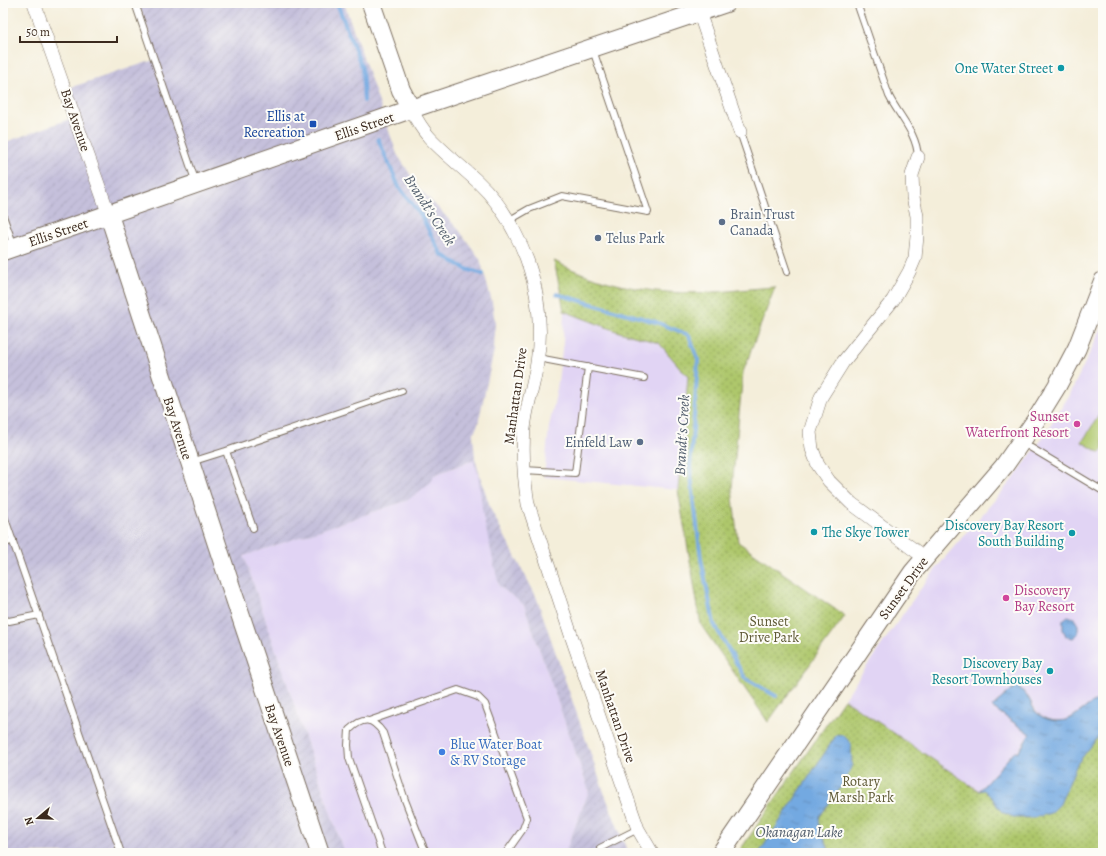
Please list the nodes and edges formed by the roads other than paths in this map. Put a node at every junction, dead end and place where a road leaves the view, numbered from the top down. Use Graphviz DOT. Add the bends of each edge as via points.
graph roads {
  1 [pos="34,3"];
  2 [pos="135,3"];
  3 [pos="371,3"];
  4 [pos="726,3"];
  5 [pos="857,3"];
  6 [pos="699,12"];
  7 [pos="592,48"];
  8 [pos="411,109"];
  9 [pos="740,132"];
  10 [pos="918,157"];
  11 [pos="197,185"];
  12 [pos="109,215"];
  13 [pos="3,216"];
  14 [pos="508,220"];
  15 [pos="9,249"];
  16 [pos="787,272"];
  17 [pos="1103,281"];
  18 [pos="538,358"];
  19 [pos="588,367"];
  20 [pos="644,378"];
  21 [pos="402,392"];
  22 [pos="1021,442"];
  23 [pos="226,451"];
  24 [pos="189,463"];
  25 [pos="524,470"];
  26 [pos="1103,490"];
  27 [pos="3,513"];
  28 [pos="253,528"];
  29 [pos="13,540"];
  30 [pos="3,544"];
  31 [pos="925,558"];
  32 [pos="39,615"];
  33 [pos="3,619"];
  34 [pos="369,721"];
  35 [pos="638,829"];
  36 [pos="600,848"];
  37 [pos="121,853"];
  38 [pos="320,853"];
  39 [pos="382,853"];
  40 [pos="427,853"];
  41 [pos="506,853"];
  42 [pos="652,853"];
  43 [pos="721,853"];
  1 -- 12 [label="street, Bay Avenue"];
  2 -- 11 [label="lane"];
  3 -- 8 [label="street" via="401,90"];
  4 -- 6 [label="street, Ellis Street"];
  5 -- 10 [label="lane" via="889,96 905,120 918,148"];
  6 -- 7 [label="street, Ellis Street"];
  6 -- 9 [label="street"];
  7 -- 8 [label="street, Ellis Street"];
  7 -- 14 [label="lane" via="648,212 562,196"];
  8 -- 11 [label="street, Ellis Street"];
  8 -- 14 [label="street, Manhattan Drive" via="428,136 480,183 500,206"];
  9 -- 16 [label="lane"];
  10 -- 31 [label="street" via="912,175 918,236 915,258 893,300 842,362 821,396 810,432 812,449 818,465 829,481 851,503"];
  11 -- 12 [label="street, Ellis Street"];
  12 -- 15 [label="street, Ellis Street"];
  12 -- 24 [label="street, Bay Avenue"];
  13 -- 15 [label="lane"];
  14 -- 18 [label="street, Manhattan Drive" via="525,252 533,279 539,315"];
  17 -- 22 [label="street, Sunset Drive" via="1077,348 1057,386"];
  18 -- 19 [label="lane"];
  18 -- 25 [label="street, Manhattan Drive" via="524,428"];
  19 -- 20 [label="lane"];
  19 -- 25 [label="lane" via="575,473"];
  21 -- 23 [label="lane"];
  22 -- 26 [label="lane"];
  22 -- 31 [label="street, Sunset Drive" via="1004,466"];
  23 -- 24 [label="lane"];
  23 -- 28 [label="lane"];
  24 -- 38 [label="street, Bay Avenue"];
  25 -- 35 [label="street, Manhattan Drive" via="528,504"];
  27 -- 29 [label="lane"];
  29 -- 30 [label="lane"];
  29 -- 32 [label="lane"];
  31 -- 43 [label="street, Sunset Drive"];
  32 -- 33 [label="lane" via="9,621"];
  32 -- 37 [label="lane"];
  34 -- 39 [label="lane" via="358,722 349,730 349,758"];
  34 -- 40 [label="lane" via="377,724 383,733 405,800"];
  34 -- 41 [label="lane" via="458,690 478,697 485,704 527,818 524,829"];
  35 -- 36 [label="lane"];
  35 -- 42 [label="street, Manhattan Drive"];
}
